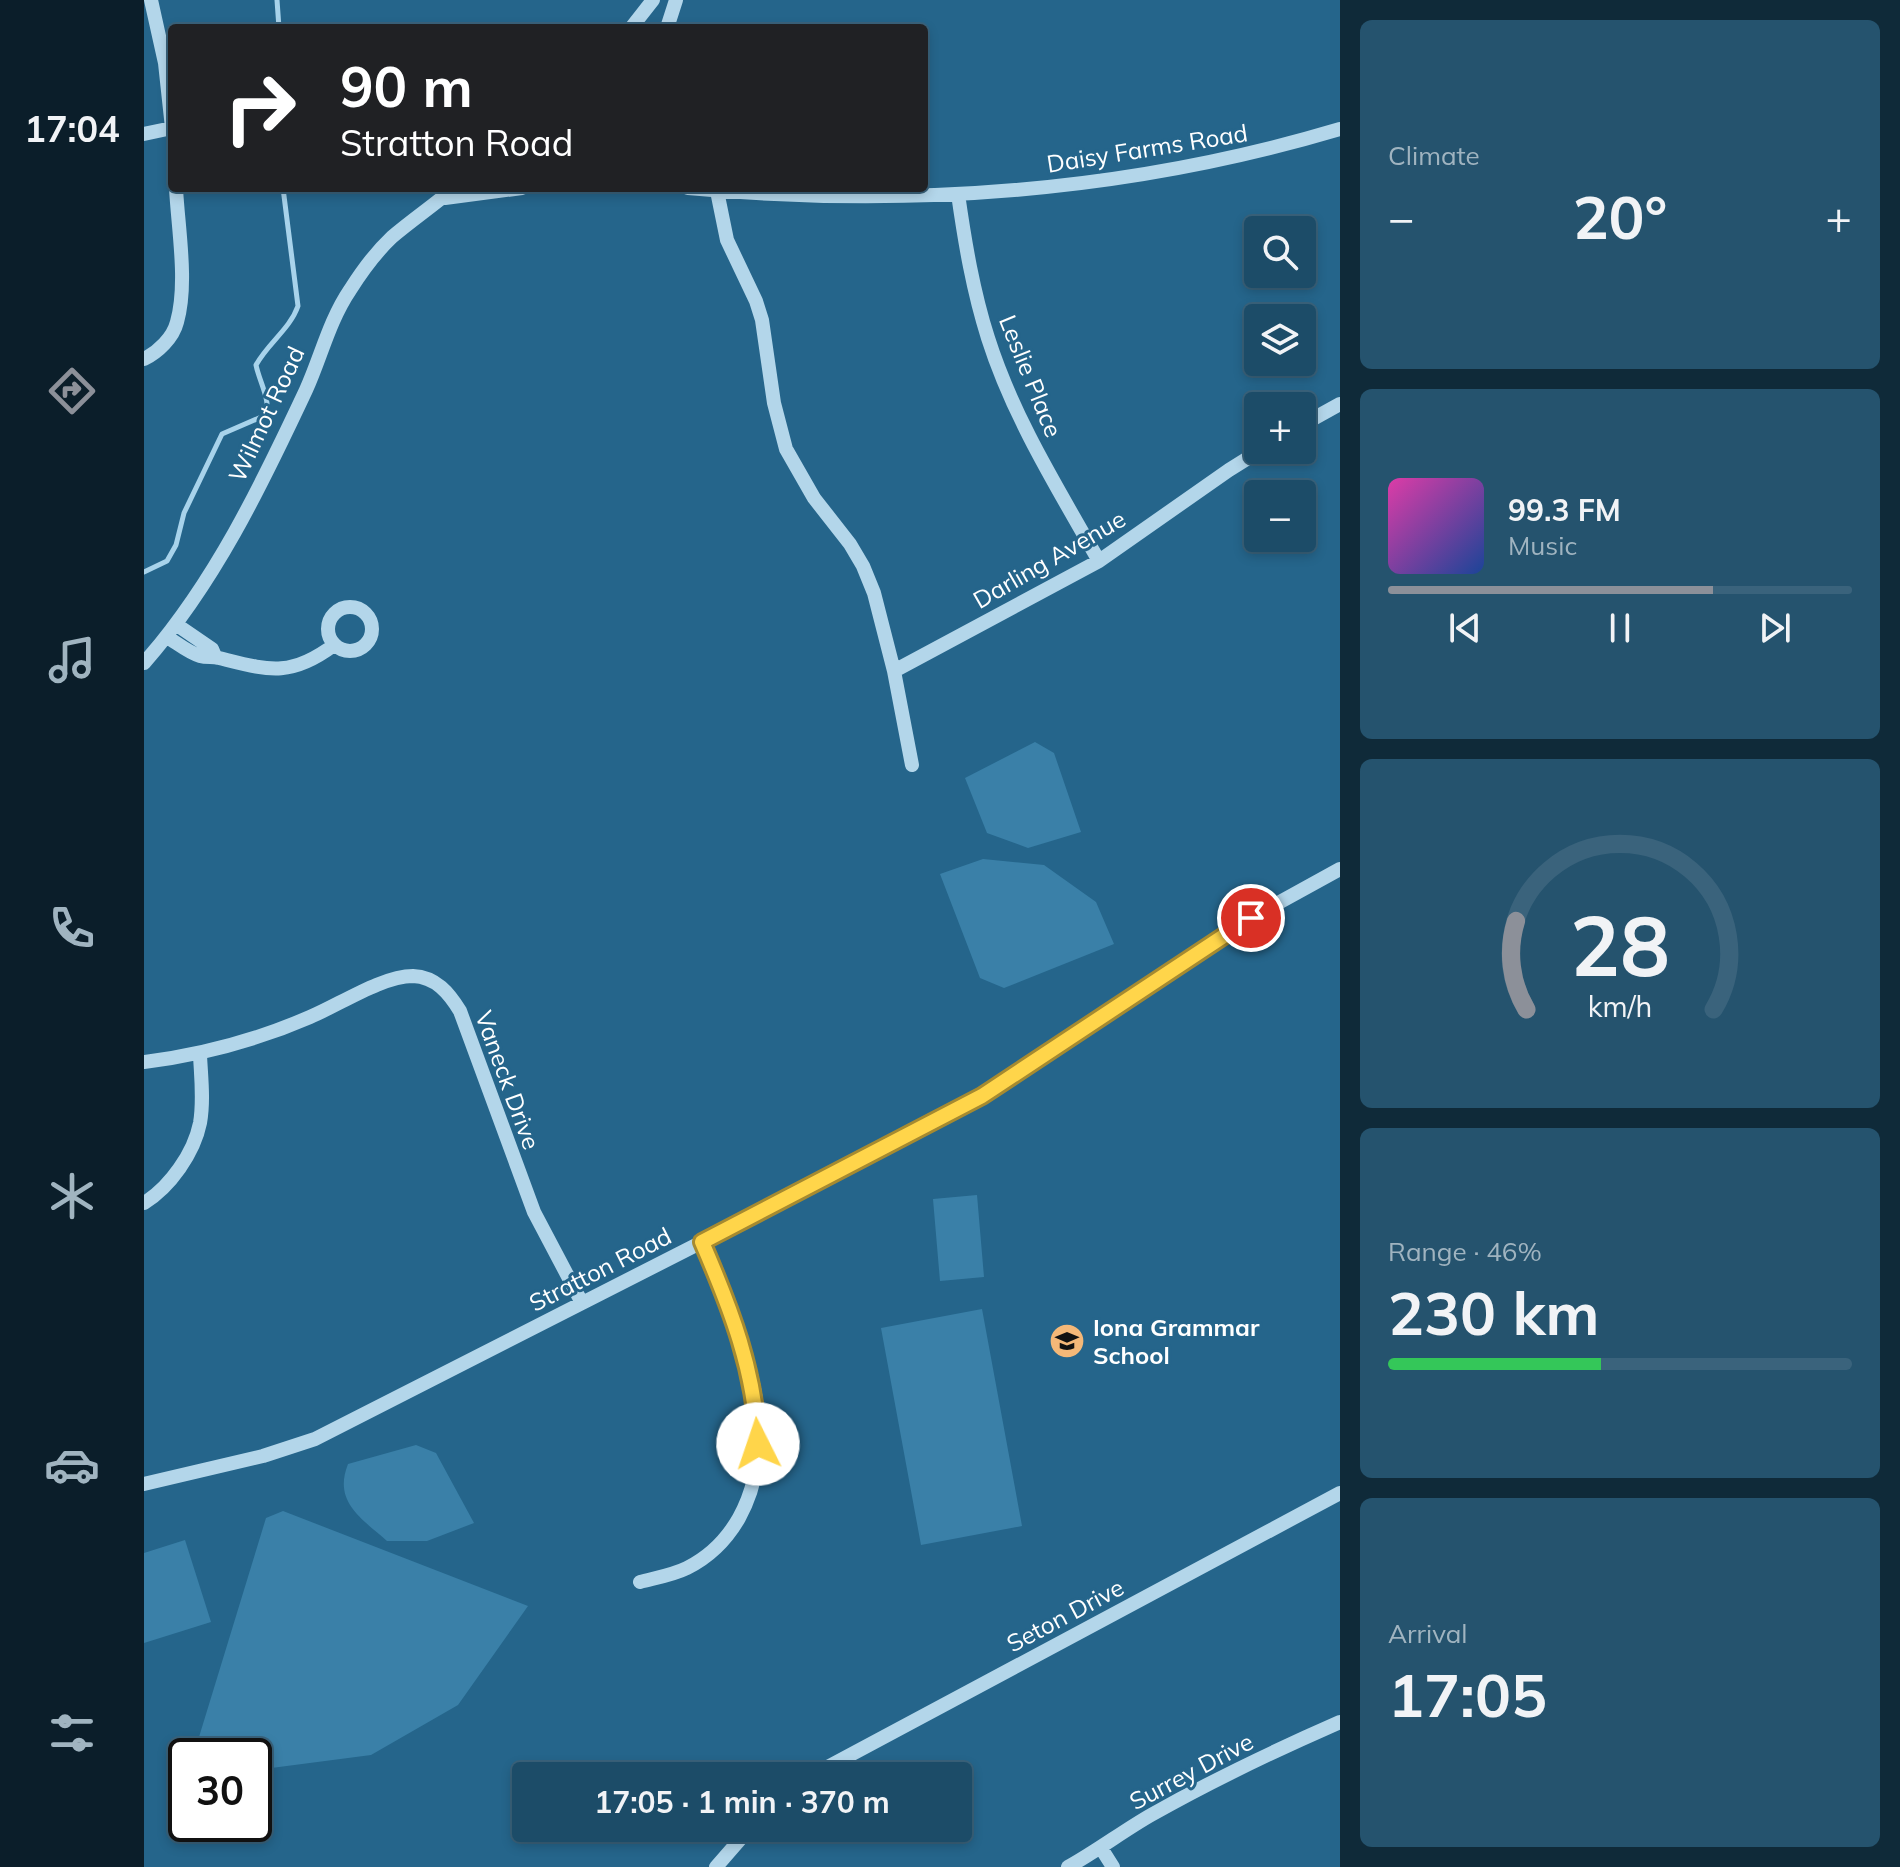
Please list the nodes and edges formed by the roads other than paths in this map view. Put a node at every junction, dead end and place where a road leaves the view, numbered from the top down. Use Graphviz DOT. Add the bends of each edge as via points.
graph roads {
  1 [pos="151,0"];
  2 [pos="653,0"];
  3 [pos="676,0"];
  4 [pos="634,24"];
  5 [pos="668,24"];
  6 [pos="168,91"];
  7 [pos="168,129"];
  8 [pos="1340,129"];
  9 [pos="144,134"];
  10 [pos="176,192"];
  11 [pos="445,192"];
  12 [pos="717,192"];
  13 [pos="736,192"];
  14 [pos="958,194"];
  15 [pos="144,359"];
  16 [pos="1340,404"];
  17 [pos="1316,417"];
  18 [pos="1244,461"];
  19 [pos="1099,561"];
  20 [pos="172,631"];
  21 [pos="334,645"];
  22 [pos="144,663"];
  23 [pos="894,671"];
  24 [pos="912,765"];
  25 [pos="1340,869"];
  26 [pos="200,1055"];
  27 [pos="144,1062"];
  28 [pos="144,1203"];
  29 [pos="702,1242"];
  30 [pos="582,1303"];
  31 [pos="144,1484"];
  32 [pos="1340,1493"];
  33 [pos="640,1582"];
  34 [pos="1340,1722"];
  35 [pos="837,1762"];
  36 [pos="738,1842"];
  37 [pos="1101,1848"];
  38 [pos="716,1867"];
  39 [pos="1068,1867"];
  40 [pos="1113,1867"];
  1 -- 6 [label="street"];
  2 -- 4 [label="street"];
  3 -- 5 [label="street"];
  7 -- 9 [label="street"];
  8 -- 14 [label="street, Daisy Farms Road" via="1275,148 1081,185"];
  10 -- 15 [label="street" via="181,278 177,322 156,352"];
  11 -- 20 [label="street, Wilmot Road" via="391,238 349,291 290,424 218,562"];
  12 -- 23 [label="street" via="727,240 762,320 786,449 863,566"];
  13 -- 14 [label="street, Daisy Farms Road"];
  14 -- 19 [label="street, Leslie Place" via="988,340 1041,457"];
  16 -- 17 [label="street"];
  18 -- 19 [label="street, Darling Avenue"];
  19 -- 23 [label="street, Darling Avenue"];
  20 -- 21 [label="street" via="212,649 215,656 246,666 287,668 309,662"];
  20 -- 22 [label="street, Wilmot Road"];
  23 -- 24 [label="street"];
  25 -- 29 [label="street, Stratton Road" via="1251,918 982,1096"];
  26 -- 27 [label="street, Vaneck Drive"];
  26 -- 28 [label="street" via="203,1096 190,1149 172,1178"];
  26 -- 30 [label="street, Vaneck Drive" via="308,1018 399,978 420,977 442,986 460,1011 534,1212"];
  29 -- 30 [label="street, Stratton Road"];
  29 -- 33 [label="street" via="750,1370 757,1409 756,1477 735,1525 717,1547 686,1568"];
  30 -- 31 [label="street, Stratton Road" via="315,1439"];
  32 -- 35 [label="street, Seton Drive"];
  34 -- 37 [label="street, Surrey Drive" via="1216,1780"];
  36 -- 38 [label="street"];
  37 -- 39 [label="street, Surrey Drive"];
  37 -- 40 [label="street"];
}
